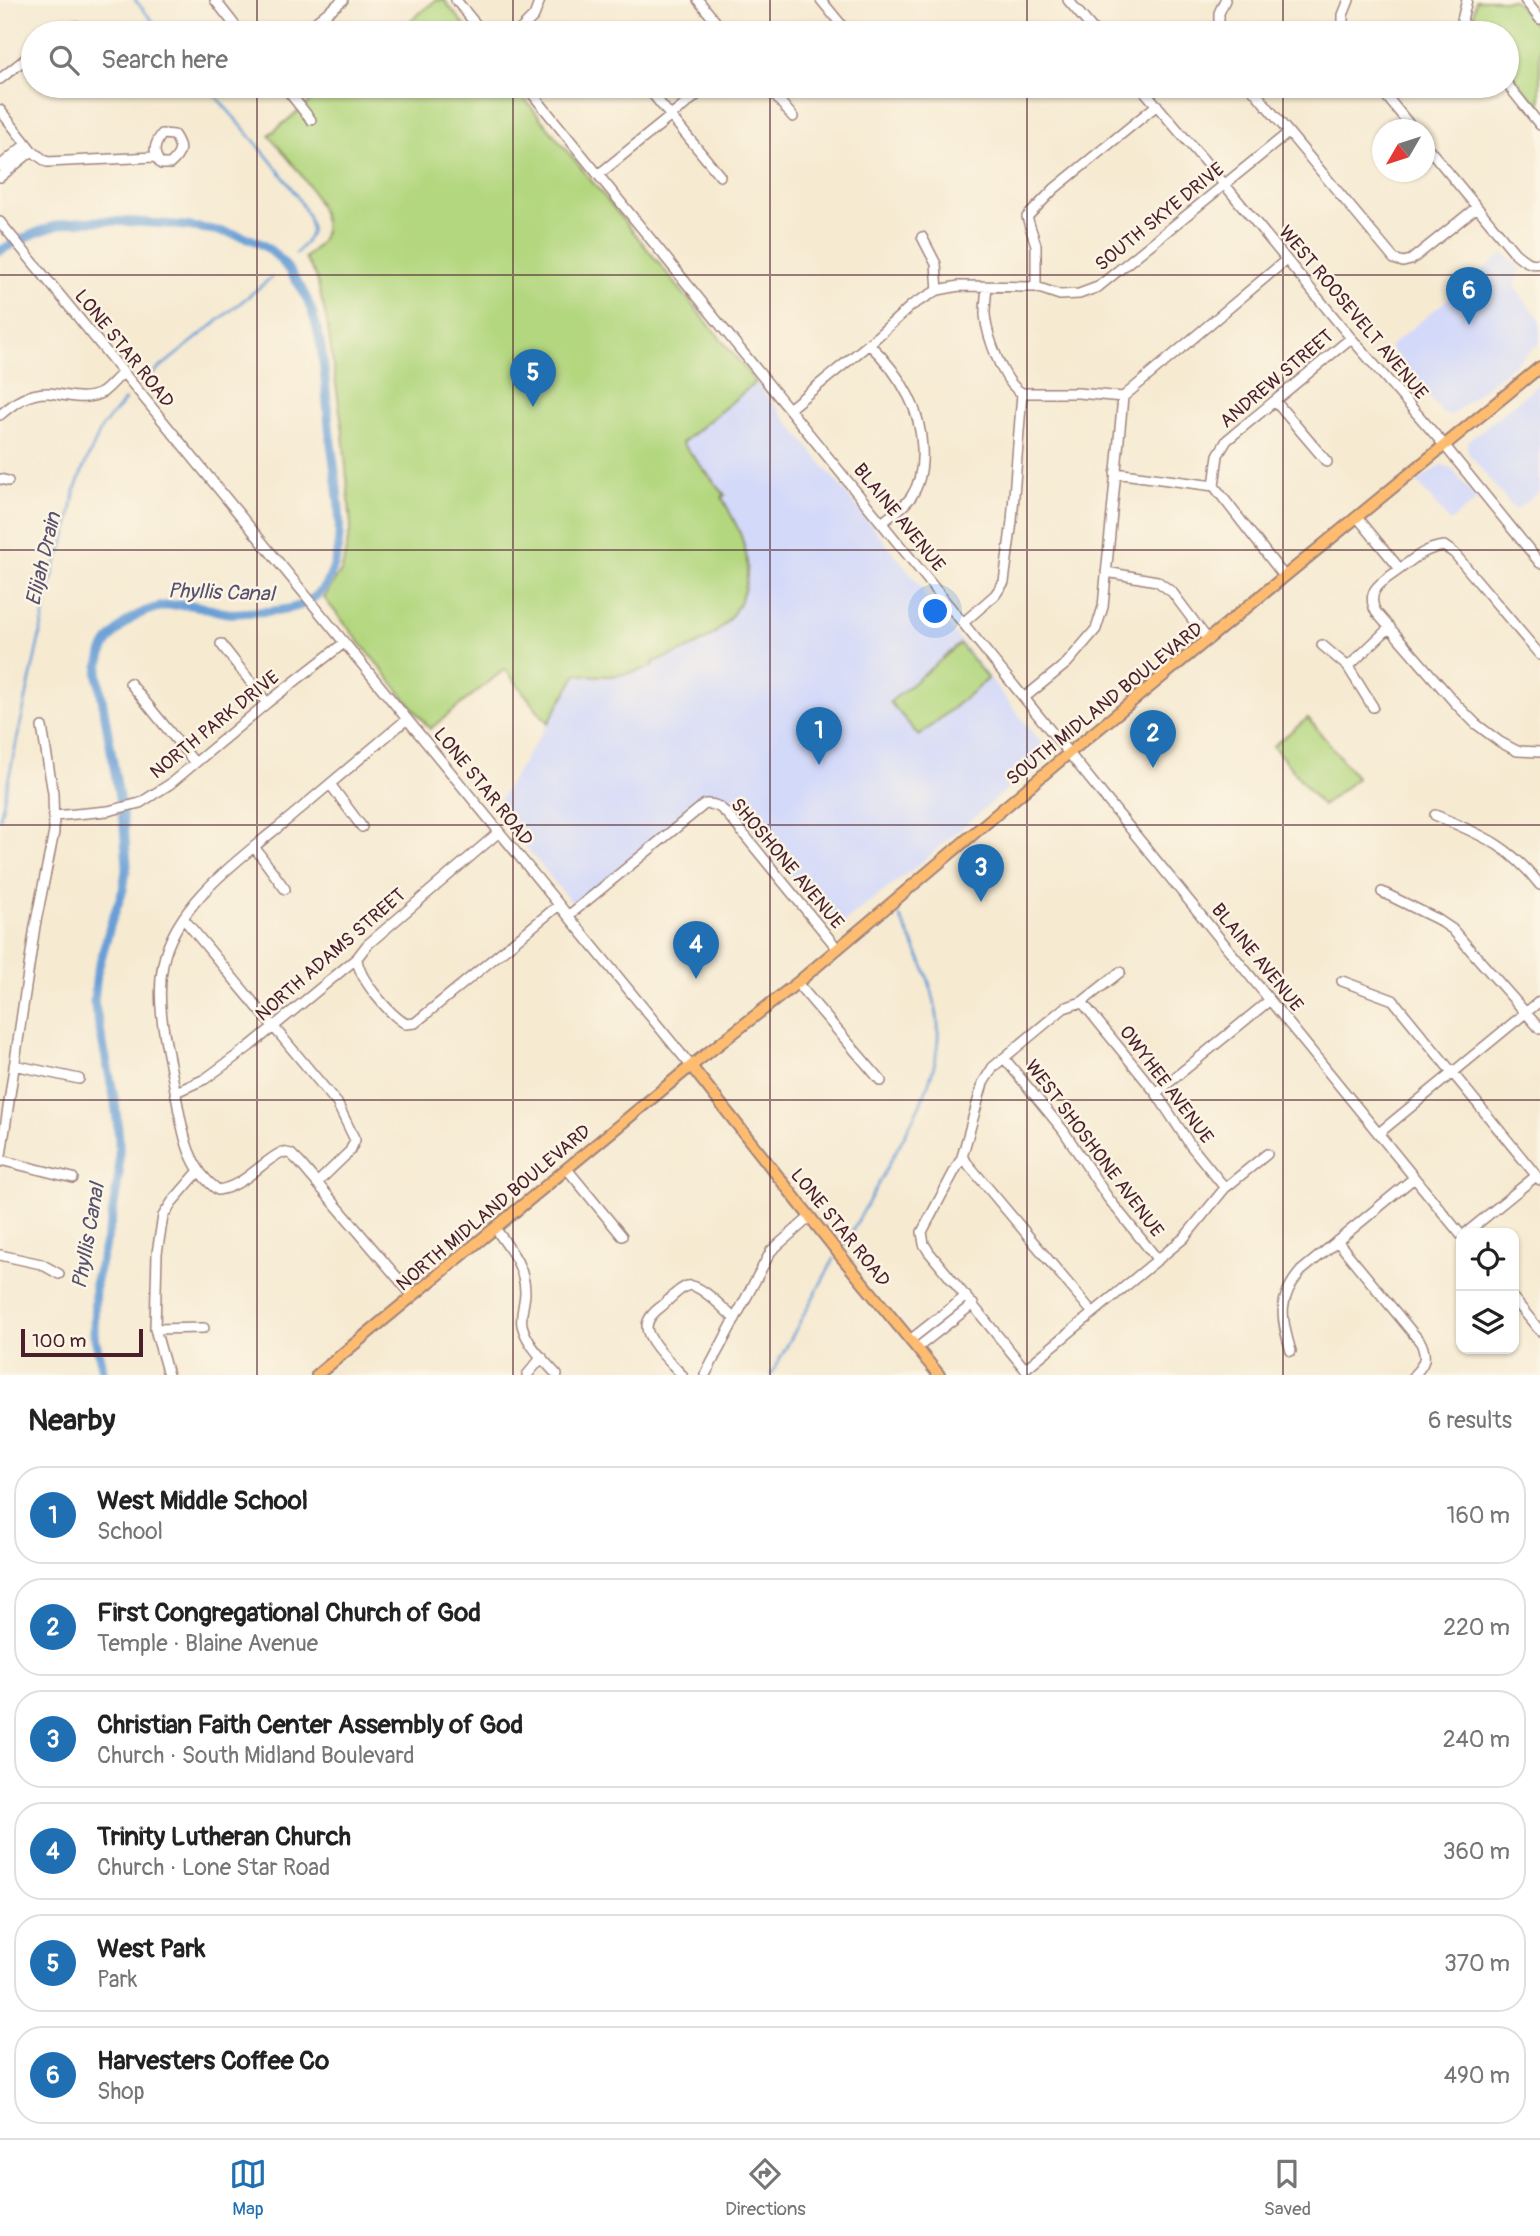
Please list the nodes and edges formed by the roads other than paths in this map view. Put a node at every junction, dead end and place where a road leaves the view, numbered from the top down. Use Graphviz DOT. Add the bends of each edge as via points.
graph roads {
  1 [pos="215,0"];
  2 [pos="343,0"];
  3 [pos="456,0"];
  4 [pos="540,0"];
  5 [pos="698,0"];
  6 [pos="821,0"];
  7 [pos="1068,0"];
  8 [pos="1226,0"];
  9 [pos="1349,0"];
  10 [pos="1467,0"];
  11 [pos="1525,0"];
  12 [pos="1540,19"];
  13 [pos="232,21"];
  14 [pos="317,21"];
  15 [pos="473,21"];
  16 [pos="529,21"];
  17 [pos="715,21"];
  18 [pos="838,21"];
  19 [pos="1086,21"];
  20 [pos="1219,21"];
  21 [pos="1343,21"];
  22 [pos="1463,21"];
  23 [pos="21,62"];
  24 [pos="0,79"];
  25 [pos="294,98"];
  26 [pos="536,98"];
  27 [pos="656,98"];
  28 [pos="693,98"];
  29 [pos="778,98"];
  30 [pos="1151,98"];
  31 [pos="1260,98"];
  32 [pos="1388,98"];
  33 [pos="1518,98"];
  34 [pos="1157,105"];
  35 [pos="0,110"];
  36 [pos="671,116"];
  37 [pos="793,117"];
  38 [pos="1405,119"];
  39 [pos="311,120"];
  40 [pos="1540,125"];
  41 [pos="1288,133"];
  42 [pos="29,148"];
  43 [pos="1435,156"];
  44 [pos="155,157"];
  45 [pos="0,166"];
  46 [pos="598,175"];
  47 [pos="720,176"];
  48 [pos="0,177"];
  49 [pos="1226,185"];
  50 [pos="1477,207"];
  51 [pos="0,222"];
  52 [pos="922,237"];
  53 [pos="1286,260"];
  54 [pos="1538,264"];
  55 [pos="987,287"];
  56 [pos="1036,287"];
  57 [pos="938,290"];
  58 [pos="1351,338"];
  59 [pos="869,344"];
  60 [pos="1540,367"];
  61 [pos="123,373"];
  62 [pos="1022,393"];
  63 [pos="1123,397"];
  64 [pos="1275,401"];
  65 [pos="789,408"];
  66 [pos="0,415"];
  67 [pos="1445,446"];
  68 [pos="1326,462"];
  69 [pos="1115,473"];
  70 [pos="1214,486"];
  71 [pos="1357,518"];
  72 [pos="882,523"];
  73 [pos="1540,563"];
  74 [pos="1400,569"];
  75 [pos="1106,572"];
  76 [pos="1284,576"];
  77 [pos="963,623"];
  78 [pos="1390,627"];
  79 [pos="1208,640"];
  80 [pos="344,643"];
  81 [pos="221,644"];
  82 [pos="1322,645"];
  83 [pos="1540,655"];
  84 [pos="1348,667"];
  85 [pos="130,683"];
  86 [pos="1024,698"];
  87 [pos="267,703"];
  88 [pos="1373,707"];
  89 [pos="407,719"];
  90 [pos="42,727"];
  91 [pos="1540,752"];
  92 [pos="1069,753"];
  93 [pos="195,763"];
  94 [pos="330,784"];
  95 [pos="1435,815"];
  96 [pos="54,816"];
  97 [pos="362,827"];
  98 [pos="499,832"];
  99 [pos="255,848"];
  100 [pos="1540,867"];
  101 [pos="1532,874"];
  102 [pos="1540,885"];
  103 [pos="285,888"];
  104 [pos="1382,892"];
  105 [pos="559,905"];
  106 [pos="568,916"];
  107 [pos="183,918"];
  108 [pos="836,948"];
  109 [pos="358,958"];
  110 [pos="1120,972"];
  111 [pos="1342,981"];
  112 [pos="797,983"];
  113 [pos="1270,1000"];
  114 [pos="1540,1001"];
  115 [pos="1082,1002"];
  116 [pos="1526,1012"];
  117 [pos="274,1026"];
  118 [pos="1540,1029"];
  119 [pos="1003,1058"];
  120 [pos="14,1065"];
  121 [pos="691,1066"];
  122 [pos="1452,1074"];
  123 [pos="79,1079"];
  124 [pos="881,1081"];
  125 [pos="176,1092"];
  126 [pos="1156,1093"];
  127 [pos="1379,1133"];
  128 [pos="1267,1154"];
  129 [pos="962,1157"];
  130 [pos="0,1161"];
  131 [pos="566,1169"];
  132 [pos="198,1171"];
  133 [pos="73,1178"];
  134 [pos="1414,1178"];
  135 [pos="1538,1178"];
  136 [pos="317,1183"];
  137 [pos="1225,1188"];
  138 [pos="810,1217"];
  139 [pos="495,1228"];
  140 [pos="1459,1228"];
  141 [pos="1472,1228"];
  142 [pos="622,1236"];
  143 [pos="1337,1241"];
  144 [pos="0,1255"];
  145 [pos="1158,1260"];
  146 [pos="60,1274"];
  147 [pos="413,1296"];
  148 [pos="966,1296"];
  149 [pos="973,1304"];
  150 [pos="1519,1305"];
  151 [pos="1093,1313"];
  152 [pos="735,1319"];
  153 [pos="204,1328"];
  154 [pos="155,1329"];
  155 [pos="1540,1331"];
  156 [pos="913,1344"];
  157 [pos="1291,1351"];
  158 [pos="542,1357"];
  159 [pos="168,1375"];
  160 [pos="317,1375"];
  161 [pos="527,1375"];
  162 [pos="557,1375"];
  163 [pos="682,1375"];
  164 [pos="705,1375"];
  165 [pos="939,1375"];
  166 [pos="1414,1375"];
  1 -- 13 [label="street"];
  2 -- 14 [label="street"];
  3 -- 15 [label="street"];
  4 -- 16 [label="street"];
  5 -- 17 [label="street"];
  6 -- 18 [label="street"];
  7 -- 19 [label="street"];
  8 -- 20 [label="street"];
  9 -- 21 [label="street"];
  10 -- 22 [label="street"];
  11 -- 12 [label="street"];
  23 -- 24 [label="street"];
  25 -- 39 [label="street"];
  26 -- 46 [label="street, BLAINE AVENUE"];
  27 -- 36 [label="street"];
  28 -- 36 [label="street"];
  29 -- 37 [label="street"];
  30 -- 34 [label="street, WEST ROOSEVELT AVENUE"];
  31 -- 41 [label="street"];
  32 -- 38 [label="street"];
  33 -- 40 [label="street"];
  34 -- 49 [label="street, WEST ROOSEVELT AVENUE"];
  34 -- 56 [label="street" via="1054,189 1027,217 1036,245"];
  35 -- 42 [label="street"];
  36 -- 46 [label="street"];
  36 -- 47 [label="street"];
  41 -- 49 [label="street, SOUTH SKYE DRIVE"];
  41 -- 50 [label="street" via="1394,259 1410,260"];
  42 -- 44 [label="street" via="47,162"];
  42 -- 45 [label="street"];
  42 -- 48 [label="street"];
  43 -- 50 [label="street"];
  46 -- 65 [label="street, BLAINE AVENUE"];
  49 -- 53 [label="street, WEST ROOSEVELT AVENUE"];
  49 -- 56 [label="street, SOUTH SKYE DRIVE" via="1098,287 1060,295"];
  50 -- 54 [label="street" via="1515,253"];
  51 -- 61 [label="street, LONE STAR ROAD"];
  52 -- 57 [label="street" via="936,264"];
  53 -- 58 [label="street, WEST ROOSEVELT AVENUE"];
  53 -- 63 [label="street"];
  55 -- 56 [label="street, SOUTH SKYE DRIVE"];
  55 -- 57 [label="street, SOUTH SKYE DRIVE"];
  55 -- 62 [label="street" via="988,334 1005,375"];
  57 -- 59 [label="street, SOUTH SKYE DRIVE" via="912,305"];
  58 -- 64 [label="street, ANDREW STREET"];
  58 -- 67 [label="street, WEST ROOSEVELT AVENUE"];
  59 -- 65 [label="street, SOUTH SKYE DRIVE"];
  59 -- 72 [label="street" via="884,358 909,398 919,426 922,464 910,499"];
  60 -- 67 [label="main road, SOUTH MIDLAND BOULEVARD"];
  61 -- 66 [label="street" via="103,392 78,399 47,393 28,396"];
  61 -- 80 [label="street, LONE STAR ROAD"];
  62 -- 63 [label="street"];
  62 -- 77 [label="street" via="1004,582"];
  63 -- 69 [label="street"];
  64 -- 68 [label="street"];
  64 -- 70 [label="street, ANDREW STREET" via="1227,440 1219,455"];
  65 -- 72 [label="street, BLAINE AVENUE"];
  67 -- 71 [label="main road, SOUTH MIDLAND BOULEVARD"];
  67 -- 73 [label="street, WEST ROOSEVELT AVENUE"];
  69 -- 70 [label="street"];
  69 -- 75 [label="street"];
  70 -- 76 [label="street"];
  71 -- 74 [label="street"];
  71 -- 76 [label="main road, SOUTH MIDLAND BOULEVARD"];
  72 -- 77 [label="street, BLAINE AVENUE"];
  74 -- 78 [label="street" via="1373,593 1372,603"];
  74 -- 83 [label="street" via="1420,553 1444,546"];
  75 -- 79 [label="street" via="1157,581 1172,592"];
  75 -- 86 [label="street" via="1096,629 1067,663"];
  76 -- 79 [label="main road, SOUTH MIDLAND BOULEVARD"];
  77 -- 86 [label="street, BLAINE AVENUE"];
  78 -- 84 [label="street"];
  78 -- 91 [label="street" via="1476,724 1517,751"];
  79 -- 92 [label="main road, SOUTH MIDLAND BOULEVARD"];
  80 -- 87 [label="street, NORTH PARK DRIVE"];
  80 -- 89 [label="street, LONE STAR ROAD"];
  81 -- 87 [label="street"];
  82 -- 84 [label="street"];
  84 -- 88 [label="street"];
  85 -- 93 [label="street"];
  86 -- 92 [label="street, BLAINE AVENUE"];
  87 -- 93 [label="street, NORTH PARK DRIVE"];
  89 -- 94 [label="street"];
  89 -- 98 [label="street, LONE STAR ROAD"];
  90 -- 96 [label="street"];
  92 -- 108 [label="main road, SOUTH MIDLAND BOULEVARD"];
  92 -- 113 [label="street, BLAINE AVENUE"];
  93 -- 96 [label="street, NORTH PARK DRIVE" via="140,803"];
  94 -- 97 [label="street"];
  94 -- 99 [label="street"];
  95 -- 101 [label="street" via="1490,839"];
  96 -- 120 [label="street"];
  98 -- 105 [label="street, LONE STAR ROAD"];
  98 -- 109 [label="street, NORTH ADAMS STREET" via="367,944"];
  99 -- 103 [label="street"];
  99 -- 107 [label="street" via="215,881"];
  100 -- 101 [label="street"];
  101 -- 102 [label="street"];
  104 -- 116 [label="street" via="1452,929"];
  105 -- 106 [label="street, LONE STAR ROAD"];
  105 -- 109 [label="street" via="415,1023 394,1017 364,978"];
  106 -- 108 [label="street, SHOSHONE AVENUE" via="705,804 711,804 728,815"];
  106 -- 121 [label="street, LONE STAR ROAD"];
  107 -- 117 [label="street"];
  107 -- 125 [label="street" via="163,964 160,1011"];
  108 -- 112 [label="main road, SOUTH MIDLAND BOULEVARD"];
  109 -- 117 [label="street, NORTH ADAMS STREET"];
  110 -- 115 [label="street"];
  111 -- 122 [label="street" via="1392,1000"];
  112 -- 121 [label="main road, SOUTH MIDLAND BOULEVARD"];
  112 -- 124 [label="street"];
  113 -- 126 [label="street"];
  113 -- 127 [label="street, BLAINE AVENUE"];
  114 -- 116 [label="street"];
  115 -- 119 [label="street" via="1064,1008"];
  115 -- 126 [label="street, OWYHEE AVENUE"];
  116 -- 118 [label="street"];
  116 -- 122 [label="street"];
  117 -- 125 [label="street, NORTH ADAMS STREET" via="205,1079"];
  117 -- 136 [label="street" via="337,1103 355,1140 350,1151"];
  119 -- 129 [label="street" via="983,1083"];
  119 -- 145 [label="street, WEST SHOSHONE AVENUE" via="1063,1130 1108,1198"];
  120 -- 123 [label="street"];
  120 -- 130 [label="street"];
  121 -- 131 [label="main road, NORTH MIDLAND BOULEVARD"];
  121 -- 138 [label="main road, LONE STAR ROAD"];
  122 -- 127 [label="street"];
  122 -- 135 [label="street"];
  125 -- 132 [label="street" via="187,1146"];
  126 -- 137 [label="street, OWYHEE AVENUE"];
  127 -- 134 [label="street, BLAINE AVENUE"];
  128 -- 137 [label="street"];
  129 -- 148 [label="street" via="922,1231 923,1244"];
  129 -- 151 [label="street"];
  130 -- 133 [label="street"];
  131 -- 139 [label="main road, NORTH MIDLAND BOULEVARD"];
  131 -- 142 [label="street"];
  132 -- 136 [label="street" via="218,1190 228,1188 282,1152 291,1154"];
  132 -- 154 [label="street" via="163,1216"];
  134 -- 140 [label="street, BLAINE AVENUE"];
  134 -- 143 [label="street"];
  135 -- 141 [label="street"];
  136 -- 147 [label="street"];
  137 -- 145 [label="street" via="1184,1238"];
  138 -- 152 [label="street" via="772,1251"];
  138 -- 156 [label="main road, LONE STAR ROAD"];
  139 -- 147 [label="main road, NORTH MIDLAND BOULEVARD"];
  139 -- 158 [label="street" via="524,1275 522,1323"];
  143 -- 157 [label="street" via="1289,1284 1282,1322"];
  143 -- 166 [label="street" via="1421,1343 1426,1354"];
  144 -- 146 [label="street" via="41,1264"];
  145 -- 151 [label="street"];
  147 -- 160 [label="main road, NORTH MIDLAND BOULEVARD"];
  148 -- 149 [label="street"];
  148 -- 156 [label="street"];
  149 -- 151 [label="street" via="1026,1369"];
  149 -- 156 [label="street"];
  150 -- 155 [label="street"];
  152 -- 163 [label="street" via="694,1285 685,1286 653,1313 647,1329"];
  152 -- 164 [label="street"];
  153 -- 154 [label="street"];
  154 -- 159 [label="street"];
  156 -- 165 [label="main road, LONE STAR ROAD"];
  158 -- 161 [label="street"];
  158 -- 162 [label="street"];
}
